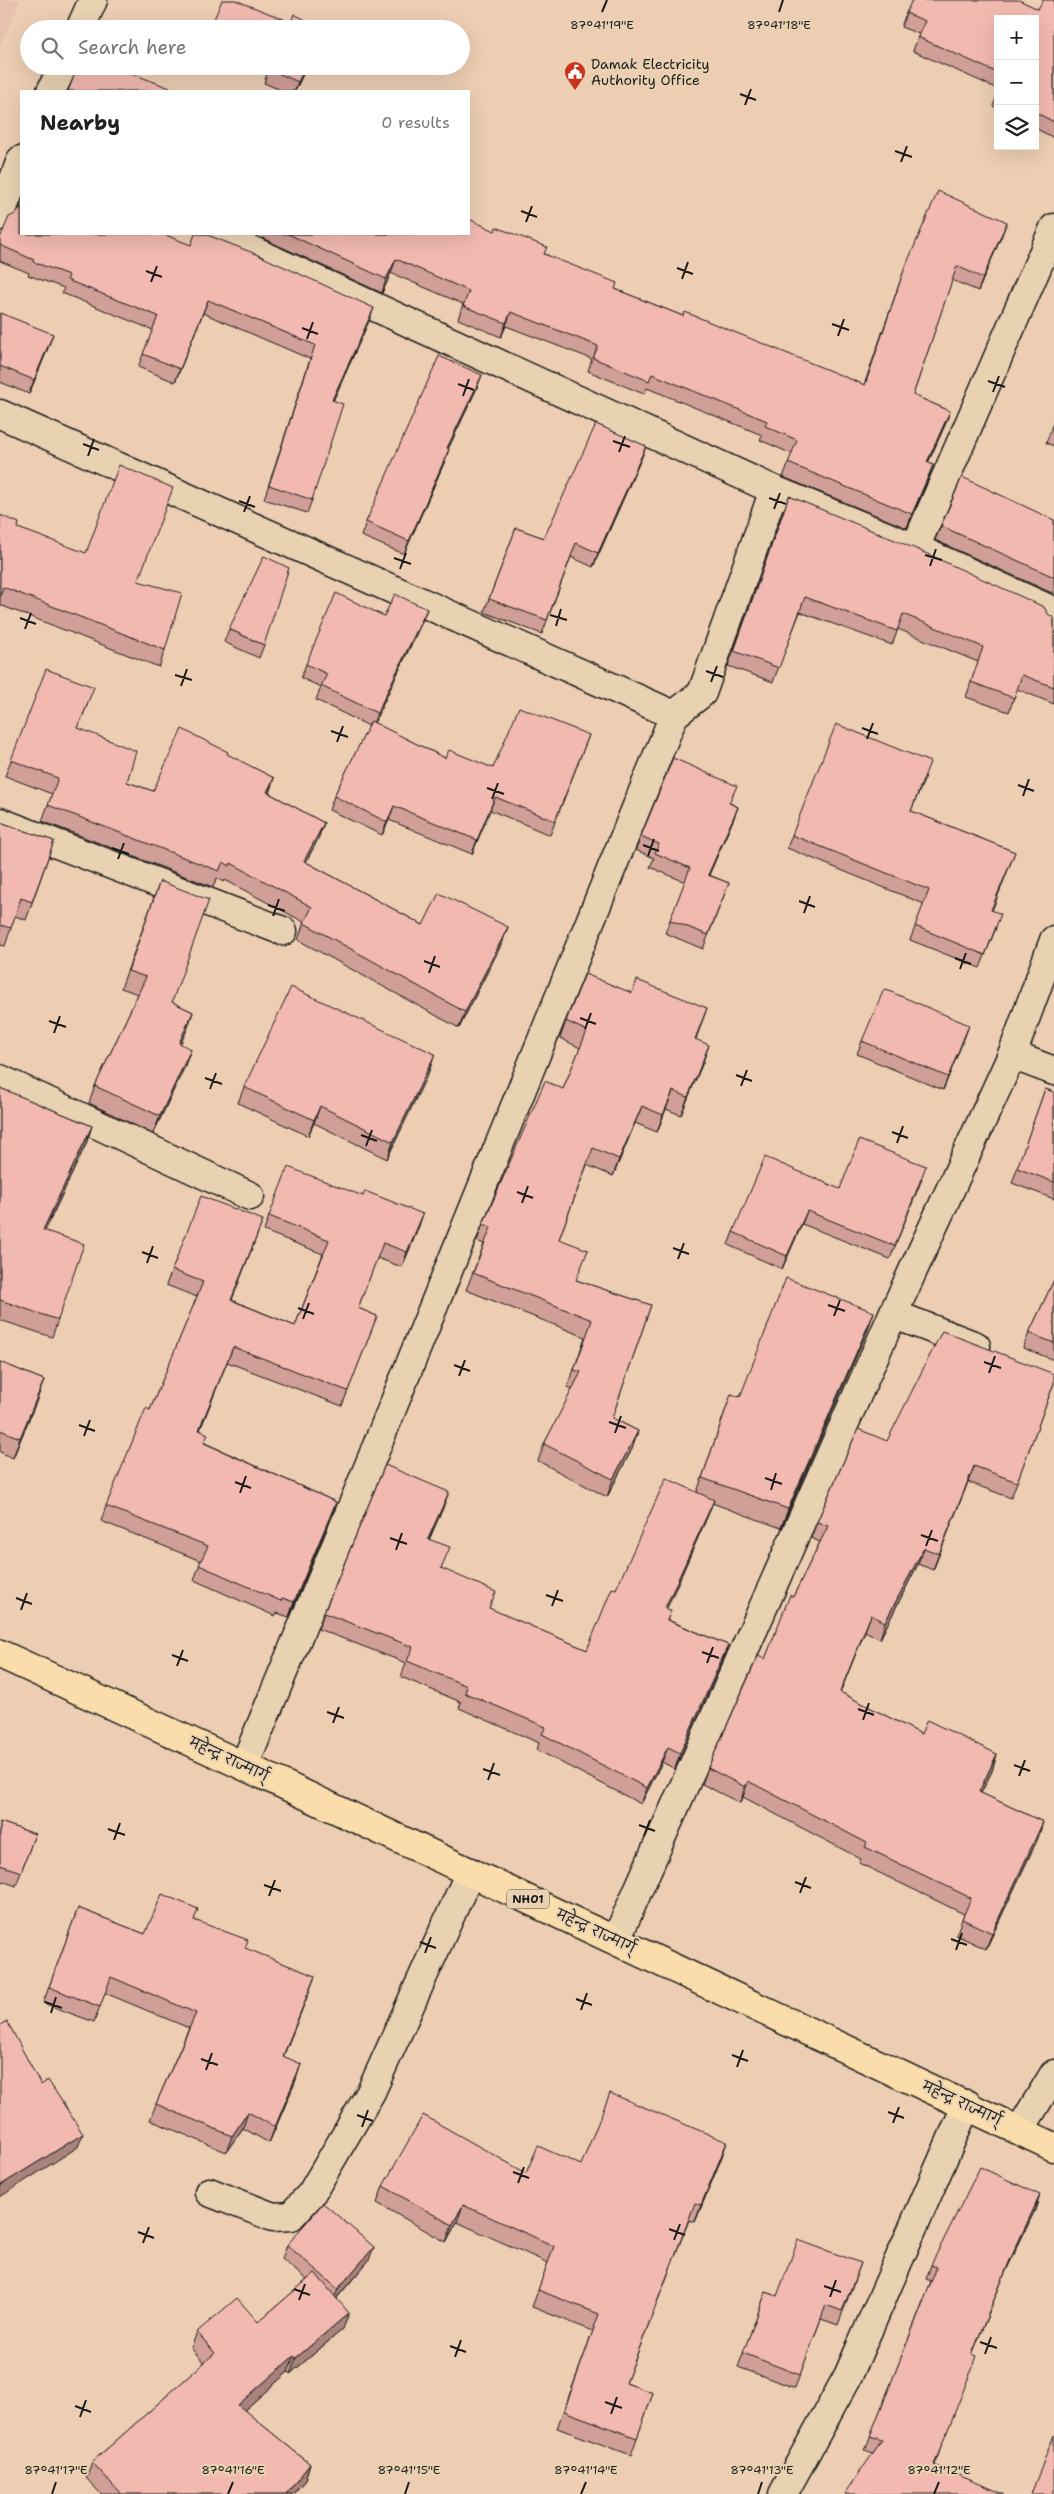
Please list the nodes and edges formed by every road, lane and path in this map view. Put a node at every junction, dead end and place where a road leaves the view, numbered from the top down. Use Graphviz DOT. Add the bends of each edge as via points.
graph roads {
  1 [pos="93,0"];
  2 [pos="84,20"];
  3 [pos="59,75"];
  4 [pos="52,90"];
  5 [pos="20,163"];
  6 [pos="0,216"];
  7 [pos="1054,228"];
  8 [pos="218,235"];
  9 [pos="0,414"];
  10 [pos="774,490"];
  11 [pos="915,548"];
  12 [pos="1054,618"];
  13 [pos="674,715"];
  14 [pos="0,822"];
  15 [pos="283,931"];
  16 [pos="1054,940"];
  17 [pos="1012,1055"];
  18 [pos="1054,1071"];
  19 [pos="0,1079"];
  20 [pos="250,1196"];
  21 [pos="893,1314"];
  22 [pos="1000,1355"];
  23 [pos="0,1654"];
  24 [pos="244,1766"];
  25 [pos="470,1872"];
  26 [pos="616,1940"];
  27 [pos="1054,2074"];
  28 [pos="967,2104"];
  29 [pos="1020,2130"];
  30 [pos="1054,2147"];
  31 [pos="209,2192"];
  32 [pos="783,2494"];
  1 -- 2 [label="street"];
  3 -- 4 [label="street"];
  5 -- 6 [label="street"];
  7 -- 11 [label="street"];
  8 -- 10 [label="street"];
  9 -- 13 [label="street"];
  10 -- 11 [label="street"];
  10 -- 13 [label="street" via="702,693"];
  11 -- 12 [label="street" via="1051,610"];
  13 -- 24 [label="street"];
  14 -- 15 [label="street"];
  16 -- 17 [label="street"];
  17 -- 18 [label="street"];
  17 -- 21 [label="street"];
  19 -- 20 [label="street"];
  21 -- 22 [label="street"];
  21 -- 26 [label="street"];
  23 -- 24 [label="highway, महेन्द्र राज्मार्ग् / NH01"];
  24 -- 25 [label="highway, महेन्द्र राज्मार्ग् / NH01"];
  25 -- 26 [label="highway, महेन्द्र राज्मार्ग् / NH01"];
  25 -- 31 [label="street" via="371,2092 311,2194 291,2216 273,2217"];
  26 -- 28 [label="highway, महेन्द्र राज्मार्ग् / NH01"];
  27 -- 29 [label="street"];
  28 -- 29 [label="highway, महेन्द्र राज्मार्ग् / NH01"];
  28 -- 32 [label="street" via="848,2376"];
  29 -- 30 [label="highway, महेन्द्र राज्मार्ग् / NH01"];
}
